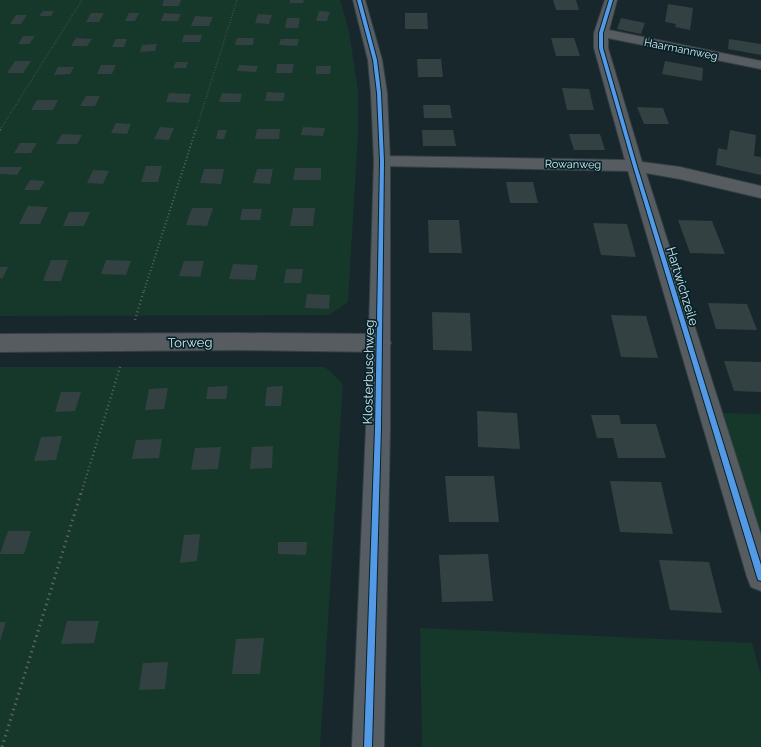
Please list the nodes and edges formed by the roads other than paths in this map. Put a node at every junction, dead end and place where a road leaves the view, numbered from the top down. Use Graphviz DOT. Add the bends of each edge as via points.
graph roads {
  1 [pos="359,0"];
  2 [pos="611,0"];
  3 [pos="601,33"];
  4 [pos="761,65"];
  5 [pos="382,161"];
  6 [pos="635,166"];
  7 [pos="761,192"];
  8 [pos="0,343"];
  9 [pos="380,343"];
  10 [pos="761,577"];
  11 [pos="368,747"];
  1 -- 5 [label="street, Klosterbuschweg" via="375,60"];
  2 -- 3 [label="street, Hartwichzeile"];
  3 -- 4 [label="street, Haarmannweg"];
  3 -- 6 [label="street, Hartwichzeile" via="601,48"];
  5 -- 6 [label="street, Rowanweg"];
  5 -- 9 [label="street, Klosterbuschweg"];
  6 -- 7 [label="street, Rowanweg" via="680,173"];
  6 -- 10 [label="street, Hartwichzeile"];
  8 -- 9 [label="street, Torweg"];
  9 -- 11 [label="street, Klosterbuschweg"];
}
